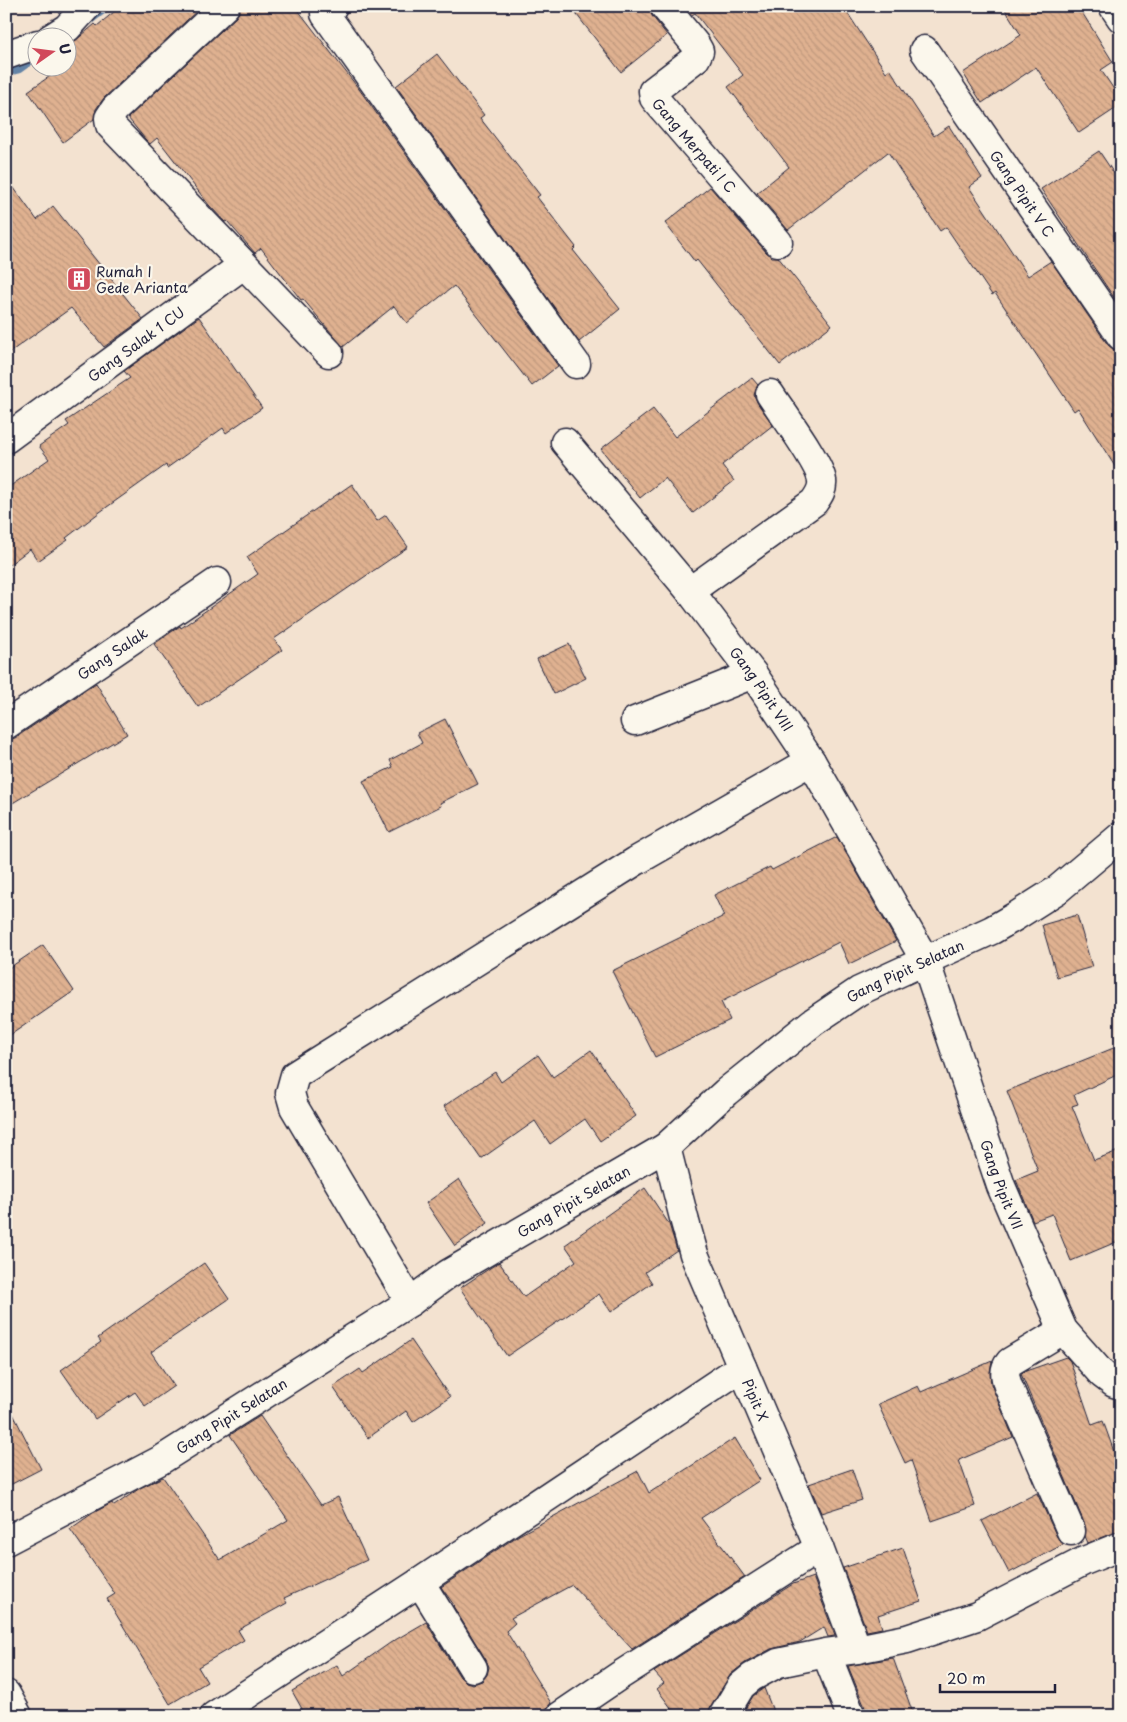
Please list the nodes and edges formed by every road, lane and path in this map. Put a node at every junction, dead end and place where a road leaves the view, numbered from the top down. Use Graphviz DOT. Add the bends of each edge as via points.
graph roads {
  1 [pos="87,6"];
  2 [pos="225,6"];
  3 [pos="664,6"];
  4 [pos="1113,6"];
  5 [pos="329,10"];
  6 [pos="1121,18"];
  7 [pos="67,28"];
  8 [pos="28,47"];
  9 [pos="924,50"];
  10 [pos="6,55"];
  11 [pos="778,242"];
  12 [pos="243,265"];
  13 [pos="1121,336"];
  14 [pos="329,353"];
  15 [pos="576,364"];
  16 [pos="770,394"];
  17 [pos="6,439"];
  18 [pos="565,442"];
  19 [pos="217,582"];
  20 [pos="690,591"];
  21 [pos="753,674"];
  22 [pos="635,721"];
  23 [pos="6,725"];
  24 [pos="811,761"];
  25 [pos="1121,836"];
  26 [pos="925,960"];
  27 [pos="666,1147"];
  28 [pos="410,1302"];
  29 [pos="1063,1330"];
  30 [pos="742,1367"];
  31 [pos="1121,1385"];
  32 [pos="1071,1531"];
  33 [pos="6,1541"];
  34 [pos="1121,1546"];
  35 [pos="819,1548"];
  36 [pos="420,1582"];
  37 [pos="857,1650"];
  38 [pos="826,1652"];
  39 [pos="473,1668"];
  40 [pos="6,1694"];
  41 [pos="18,1716"];
  42 [pos="214,1716"];
  43 [pos="560,1716"];
  44 [pos="723,1716"];
  45 [pos="851,1716"];
  1 -- 7 [label="street"];
  2 -- 12 [label="street" via="109,118 117,133"];
  3 -- 11 [label="street, Gang Merpati I C" via="699,51 696,58 653,91 654,98"];
  4 -- 6 [label="street"];
  5 -- 15 [label="street"];
  8 -- 10 [label="street"];
  9 -- 13 [label="street, Gang Pipit V C"];
  12 -- 14 [label="street"];
  12 -- 17 [label="street, Gang Salak 1 CU"];
  16 -- 20 [label="street" via="814,460 822,478 822,490 814,502"];
  18 -- 20 [label="street, Gang Pipit VIII"];
  19 -- 23 [label="street, Gang Salak"];
  20 -- 21 [label="street, Gang Pipit VIII"];
  21 -- 22 [label="street"];
  21 -- 24 [label="street, Gang Pipit VIII"];
  24 -- 26 [label="street, Gang Pipit VIII"];
  24 -- 28 [label="street" via="636,861 295,1075 290,1093 294,1107"];
  25 -- 26 [label="street, Gang Pipit Selatan" via="1057,890 1016,916"];
  26 -- 27 [label="street, Gang Pipit Selatan" via="859,991 813,1022 726,1092"];
  26 -- 29 [label="street, Gang Pipit VII" via="1001,1186"];
  27 -- 28 [label="street, Gang Pipit Selatan" via="448,1274"];
  27 -- 30 [label="street, Pipit X" via="694,1254"];
  28 -- 33 [label="street, Gang Pipit Selatan" via="161,1460"];
  29 -- 31 [label="street, Gang Pipit VII" via="1102,1374 1114,1384"];
  29 -- 32 [label="street" via="1010,1362 1004,1374"];
  30 -- 35 [label="street, Pipit X"];
  30 -- 36 [label="street"];
  34 -- 37 [label="street" via="1084,1561 977,1616 907,1639"];
  35 -- 37 [label="street, Pipit X"];
  35 -- 43 [label="street"];
  36 -- 39 [label="street"];
  36 -- 42 [label="street"];
  37 -- 38 [label="street"];
  38 -- 44 [label="street" via="778,1663 752,1677 741,1686"];
  38 -- 45 [label="street"];
  40 -- 41 [label="street"];
}
